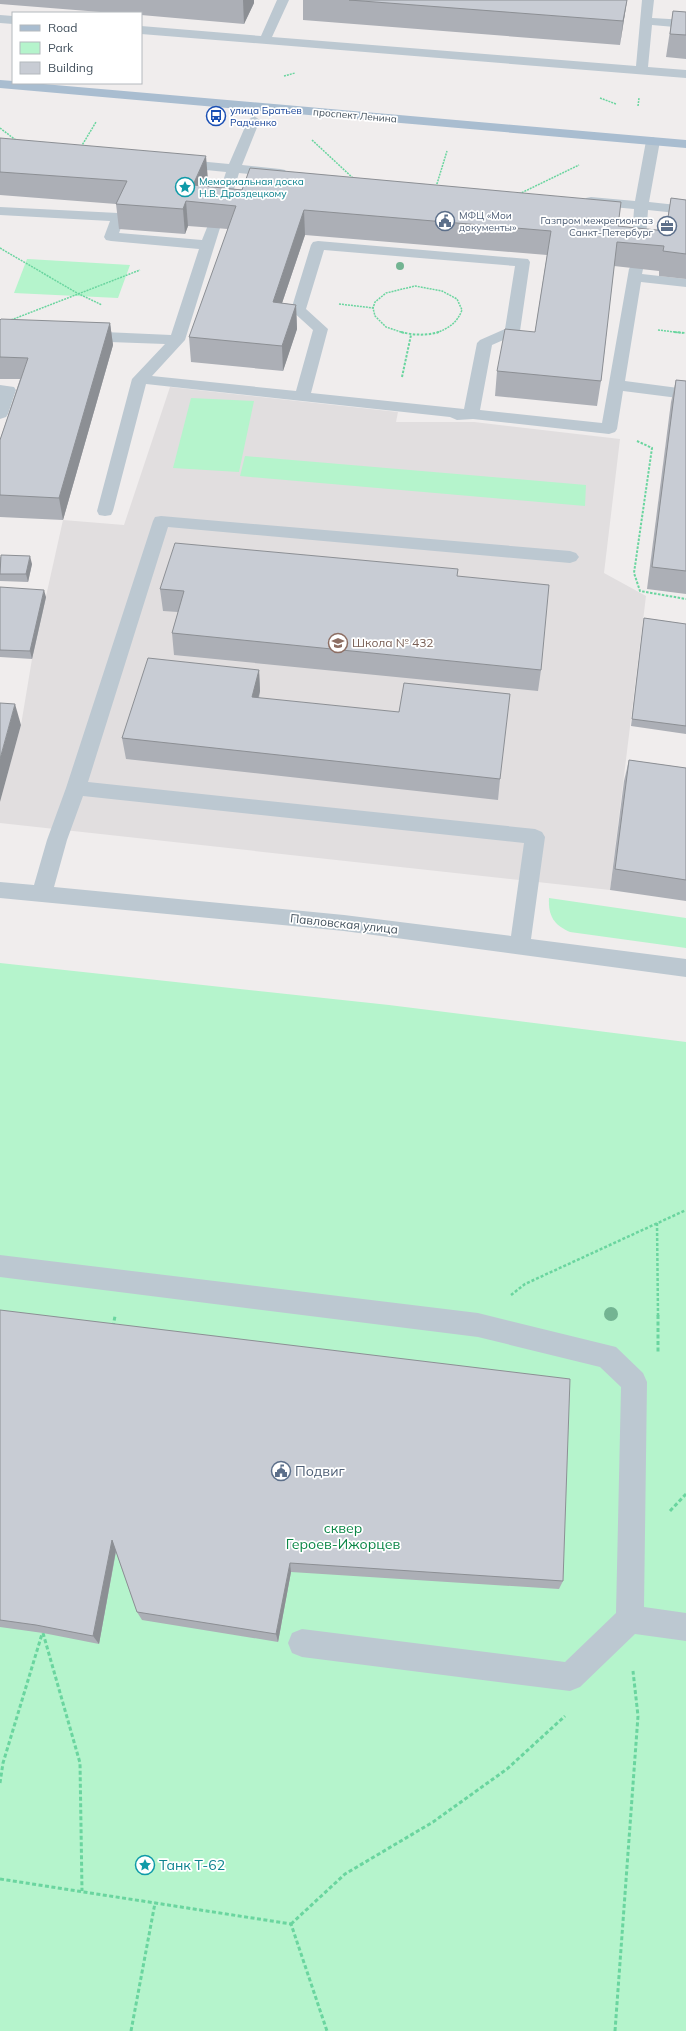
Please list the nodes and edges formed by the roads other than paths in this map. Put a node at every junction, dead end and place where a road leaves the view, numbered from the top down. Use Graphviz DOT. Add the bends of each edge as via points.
graph roads {
  1 [pos="283,0"];
  2 [pos="648,0"];
  3 [pos="0,19"];
  4 [pos="12,20"];
  5 [pos="646,21"];
  6 [pos="686,24"];
  7 [pos="142,30"];
  8 [pos="265,40"];
  9 [pos="642,71"];
  10 [pos="686,74"];
  11 [pos="0,84"];
  12 [pos="254,120"];
  13 [pos="653,141"];
  14 [pos="686,144"];
  15 [pos="163,162"];
  16 [pos="234,168"];
  17 [pos="294,174"];
  18 [pos="580,200"];
  19 [pos="641,206"];
  20 [pos="686,210"];
  21 [pos="0,211"];
  22 [pos="220,212"];
  23 [pos="213,228"];
  24 [pos="206,245"];
  25 [pos="638,253"];
  26 [pos="686,283"];
  27 [pos="69,335"];
  28 [pos="177,340"];
  29 [pos="140,379"];
  30 [pos="616,385"];
  31 [pos="0,390"];
  32 [pos="686,394"];
  33 [pos="302,397"];
  34 [pos="0,414"];
  35 [pos="471,415"];
  36 [pos="422,417"];
  37 [pos="105,511"];
  38 [pos="570,557"];
  39 [pos="76,788"];
  40 [pos="0,890"];
  41 [pos="42,894"];
  42 [pos="520,945"];
  43 [pos="686,968"];
  44 [pos="0,1266"];
  45 [pos="630,1619"];
  46 [pos="686,1627"];
  47 [pos="302,1643"];
  1 -- 8 [label="street"];
  2 -- 5 [label="street"];
  3 -- 4 [label="street"];
  5 -- 6 [label="street"];
  5 -- 9 [label="street"];
  7 -- 8 [label="street"];
  8 -- 9 [label="street"];
  9 -- 10 [label="street"];
  11 -- 13 [label="main road, проспект Ленина"];
  12 -- 16 [label="street"];
  13 -- 14 [label="main road, проспект Ленина"];
  13 -- 19 [label="street"];
  15 -- 16 [label="street"];
  16 -- 17 [label="street"];
  16 -- 22 [label="street"];
  18 -- 19 [label="street"];
  19 -- 20 [label="street"];
  19 -- 25 [label="street"];
  21 -- 24 [label="street" via="118,217 111,237"];
  23 -- 24 [label="street"];
  24 -- 28 [label="street"];
  26 -- 30 [label="street" via="635,273"];
  27 -- 28 [label="street"];
  28 -- 29 [label="street"];
  29 -- 33 [label="street"];
  29 -- 37 [label="street"];
  30 -- 32 [label="street"];
  30 -- 35 [label="street" via="609,429"];
  31 -- 34 [label="street" via="8,390"];
  33 -- 35 [label="street"];
  33 -- 35 [label="street" via="321,329 298,310 318,245 523,262 512,331 486,343"];
  35 -- 36 [label="street"];
  38 -- 39 [label="street" via="161,521"];
  39 -- 41 [label="street" via="57,840"];
  39 -- 42 [label="street" via="535,837"];
  40 -- 41 [label="street, Павловская улица"];
  41 -- 42 [label="street, Павловская улица" via="344,923"];
  42 -- 43 [label="street, Павловская улица"];
  44 -- 45 [label="street" via="478,1325 607,1356 634,1382"];
  45 -- 46 [label="street"];
  45 -- 47 [label="street" via="570,1677"];
}
